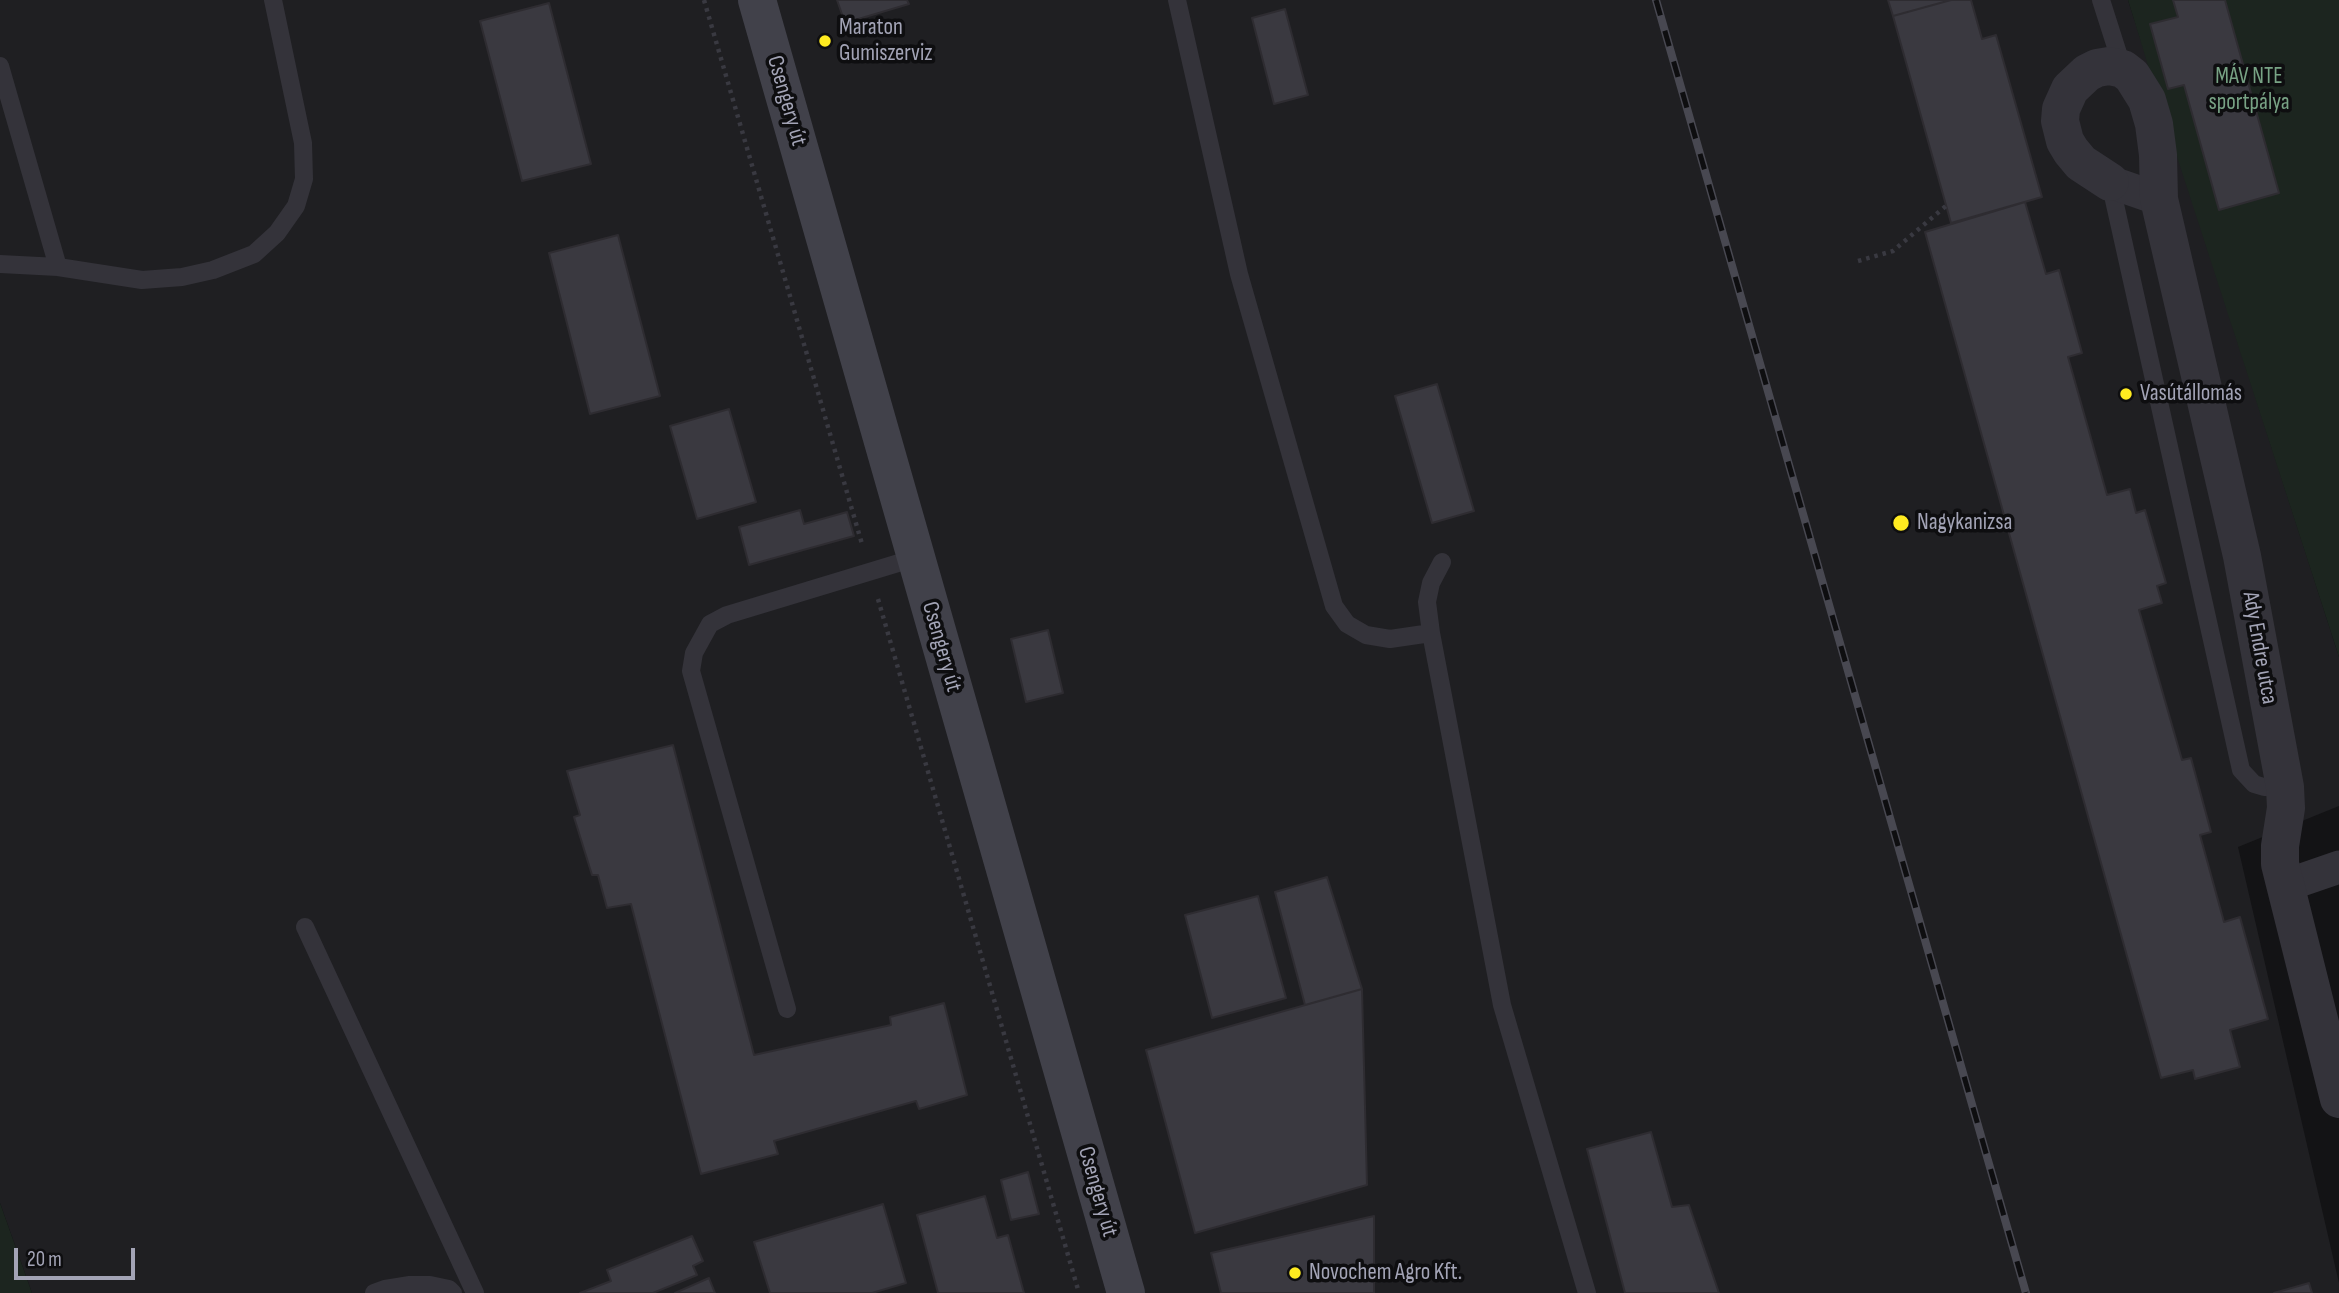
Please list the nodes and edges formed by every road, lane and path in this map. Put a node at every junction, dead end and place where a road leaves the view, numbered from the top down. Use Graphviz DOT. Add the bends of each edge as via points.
graph roads {
  1 [pos="273,0"];
  2 [pos="704,0"];
  3 [pos="757,0"];
  4 [pos="1177,0"];
  5 [pos="2101,0"];
  6 [pos="0,66"];
  7 [pos="2123,69"];
  8 [pos="2110,181"];
  9 [pos="2158,200"];
  10 [pos="1947,205"];
  11 [pos="1858,261"];
  12 [pos="0,264"];
  13 [pos="58,267"];
  14 [pos="915,558"];
  15 [pos="1441,562"];
  16 [pos="870,573"];
  17 [pos="1431,633"];
  18 [pos="2285,787"];
  19 [pos="2339,867"];
  20 [pos="2284,886"];
  21 [pos="305,927"];
  22 [pos="787,1009"];
  23 [pos="2339,1098"];
  24 [pos="374,1293"];
  25 [pos="453,1293"];
  26 [pos="475,1293"];
  27 [pos="1079,1293"];
  28 [pos="1126,1293"];
  29 [pos="1587,1293"];
  1 -- 13 [label="lane" via="303,143 304,179 296,206 277,233 254,254 181,276 142,280"];
  2 -- 16 [label="path"];
  3 -- 14 [label="main road, Csengery út"];
  4 -- 17 [label="lane" via="1239,274 1334,606 1347,624 1366,635 1390,639"];
  5 -- 7 [label="lane"];
  6 -- 13 [label="lane"];
  7 -- 8 [label="street" via="2109,66 2087,73 2070,89 2061,109 2065,141 2081,163"];
  7 -- 9 [label="street, Ady Endre utca" via="2141,88 2151,110"];
  8 -- 9 [label="street"];
  8 -- 18 [label="lane" via="2241,770 2254,784"];
  9 -- 18 [label="street, Ady Endre utca" via="2242,556"];
  10 -- 11 [label="path" via="1893,251"];
  12 -- 13 [label="lane"];
  14 -- 16 [label="lane"];
  14 -- 28 [label="main road, Csengery út"];
  15 -- 17 [label="lane" via="1427,602"];
  16 -- 22 [label="lane" via="727,615 710,624 694,653 691,671"];
  16 -- 27 [label="path"];
  17 -- 29 [label="lane" via="1502,1005"];
  18 -- 20 [label="street, Ady Endre utca" via="2280,846"];
  19 -- 20 [label="street"];
  20 -- 23 [label="street, Ady Endre utca"];
  21 -- 26 [label="lane"];
  24 -- 25 [label="lane" via="430,1285"];
}
